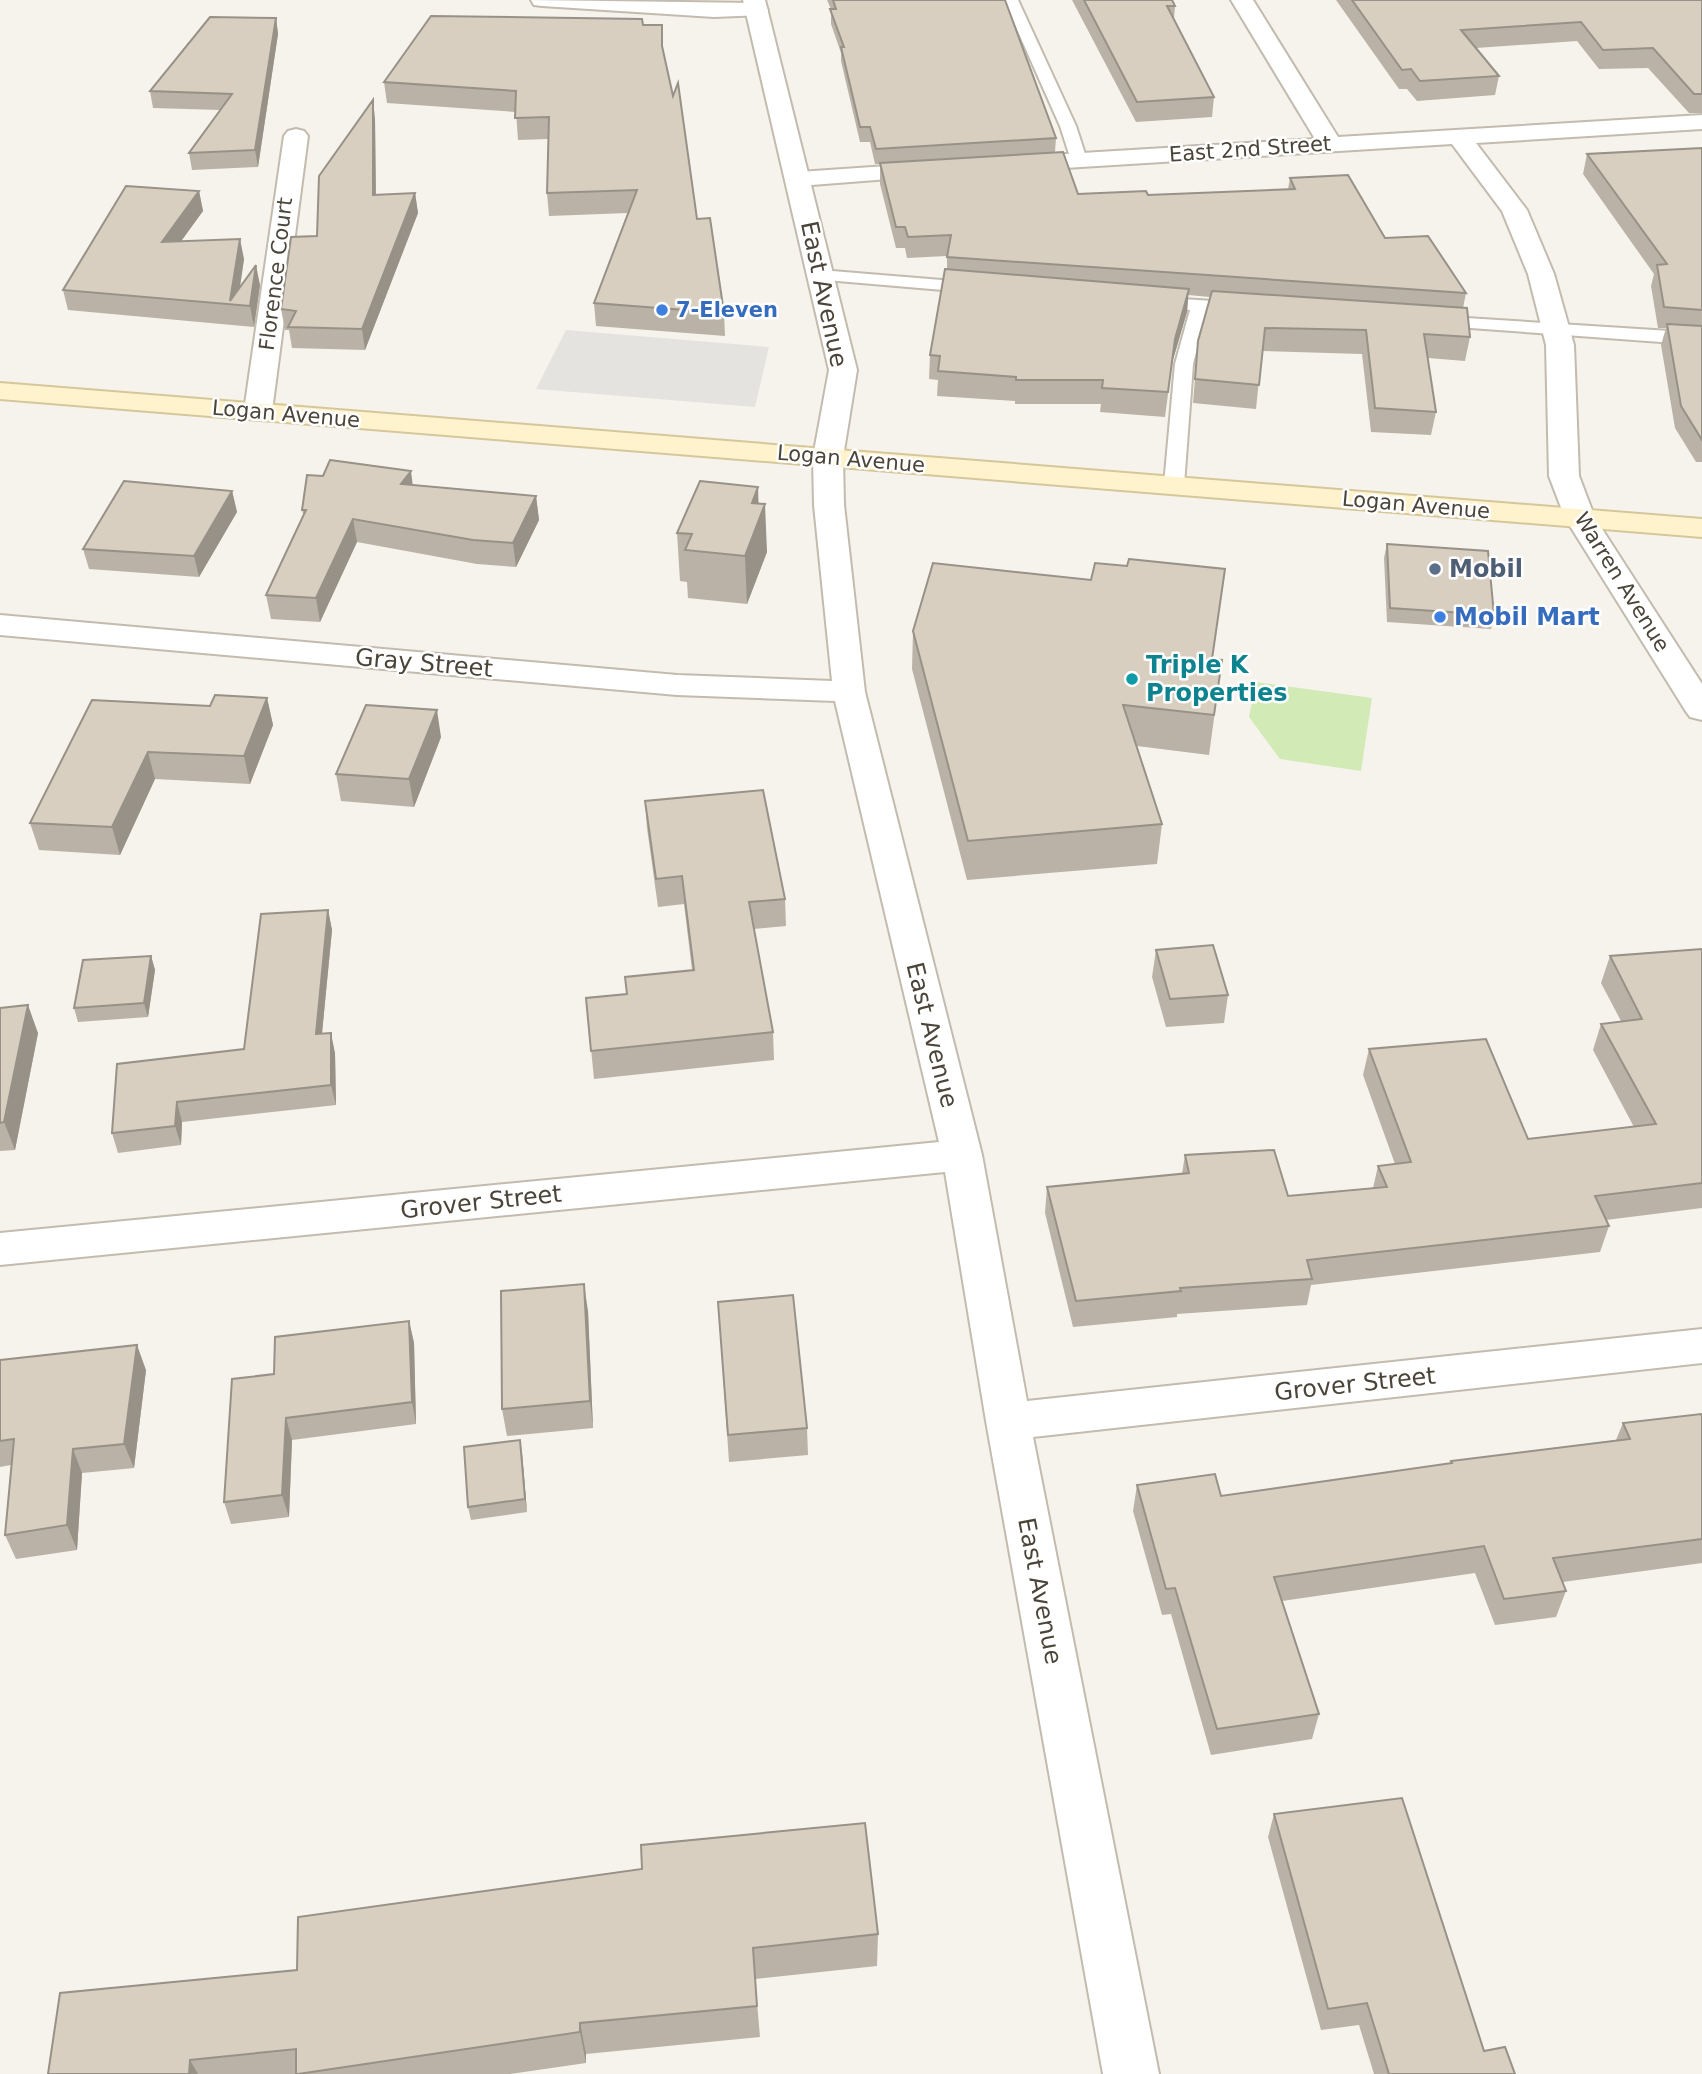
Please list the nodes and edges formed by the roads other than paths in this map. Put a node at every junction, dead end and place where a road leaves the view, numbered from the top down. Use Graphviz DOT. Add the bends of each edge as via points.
graph roads {
  1 [pos="542,0"];
  2 [pos="1011,0"];
  3 [pos="1242,0"];
  4 [pos="756,5"];
  5 [pos="1702,122"];
  6 [pos="296,136"];
  7 [pos="1459,137"];
  8 [pos="1330,144"];
  9 [pos="1079,160"];
  10 [pos="999,165"];
  11 [pos="959,168"];
  12 [pos="799,179"];
  13 [pos="820,275"];
  14 [pos="1000,289"];
  15 [pos="1138,300"];
  16 [pos="1200,305"];
  17 [pos="1255,309"];
  18 [pos="1419,320"];
  19 [pos="1556,330"];
  20 [pos="1702,339"];
  21 [pos="0,391"];
  22 [pos="258,411"];
  23 [pos="828,457"];
  24 [pos="1174,485"];
  25 [pos="1580,518"];
  26 [pos="1702,528"];
  27 [pos="0,625"];
  28 [pos="849,692"];
  29 [pos="1702,710"];
  30 [pos="962,1155"];
  31 [pos="0,1249"];
  32 [pos="1702,1346"];
  33 [pos="1008,1421"];
  34 [pos="1131,2074"];
  1 -- 4 [label="street" via="714,10"];
  2 -- 9 [label="lane"];
  3 -- 8 [label="street"];
  4 -- 12 [label="street, East Avenue"];
  5 -- 7 [label="street, East 2nd Street"];
  6 -- 22 [label="street, Florence Court"];
  7 -- 8 [label="street, East 2nd Street"];
  7 -- 19 [label="street, Warren Avenue" via="1514,210 1541,274"];
  8 -- 9 [label="street, East 2nd Street"];
  9 -- 10 [label="street, East 2nd Street"];
  11 -- 12 [label="street"];
  12 -- 13 [label="street, East Avenue"];
  13 -- 14 [label="lane"];
  13 -- 23 [label="street, East Avenue" via="843,370"];
  15 -- 16 [label="lane"];
  16 -- 17 [label="lane"];
  16 -- 24 [label="lane" via="1184,364"];
  18 -- 19 [label="lane"];
  19 -- 20 [label="lane"];
  19 -- 25 [label="street, Warren Avenue" via="1564,476"];
  21 -- 22 [label="main road, Logan Avenue"];
  22 -- 23 [label="main road, Logan Avenue"];
  23 -- 24 [label="main road, Logan Avenue"];
  23 -- 28 [label="street, East Avenue"];
  24 -- 25 [label="main road, Logan Avenue"];
  25 -- 26 [label="main road, Logan Avenue"];
  25 -- 29 [label="street, Warren Avenue"];
  27 -- 28 [label="street, Gray Street" via="677,685"];
  28 -- 30 [label="street, East Avenue"];
  30 -- 31 [label="street, Grover Street"];
  30 -- 33 [label="street, East Avenue"];
  32 -- 33 [label="street, Grover Street"];
  33 -- 34 [label="street, East Avenue"];
}
